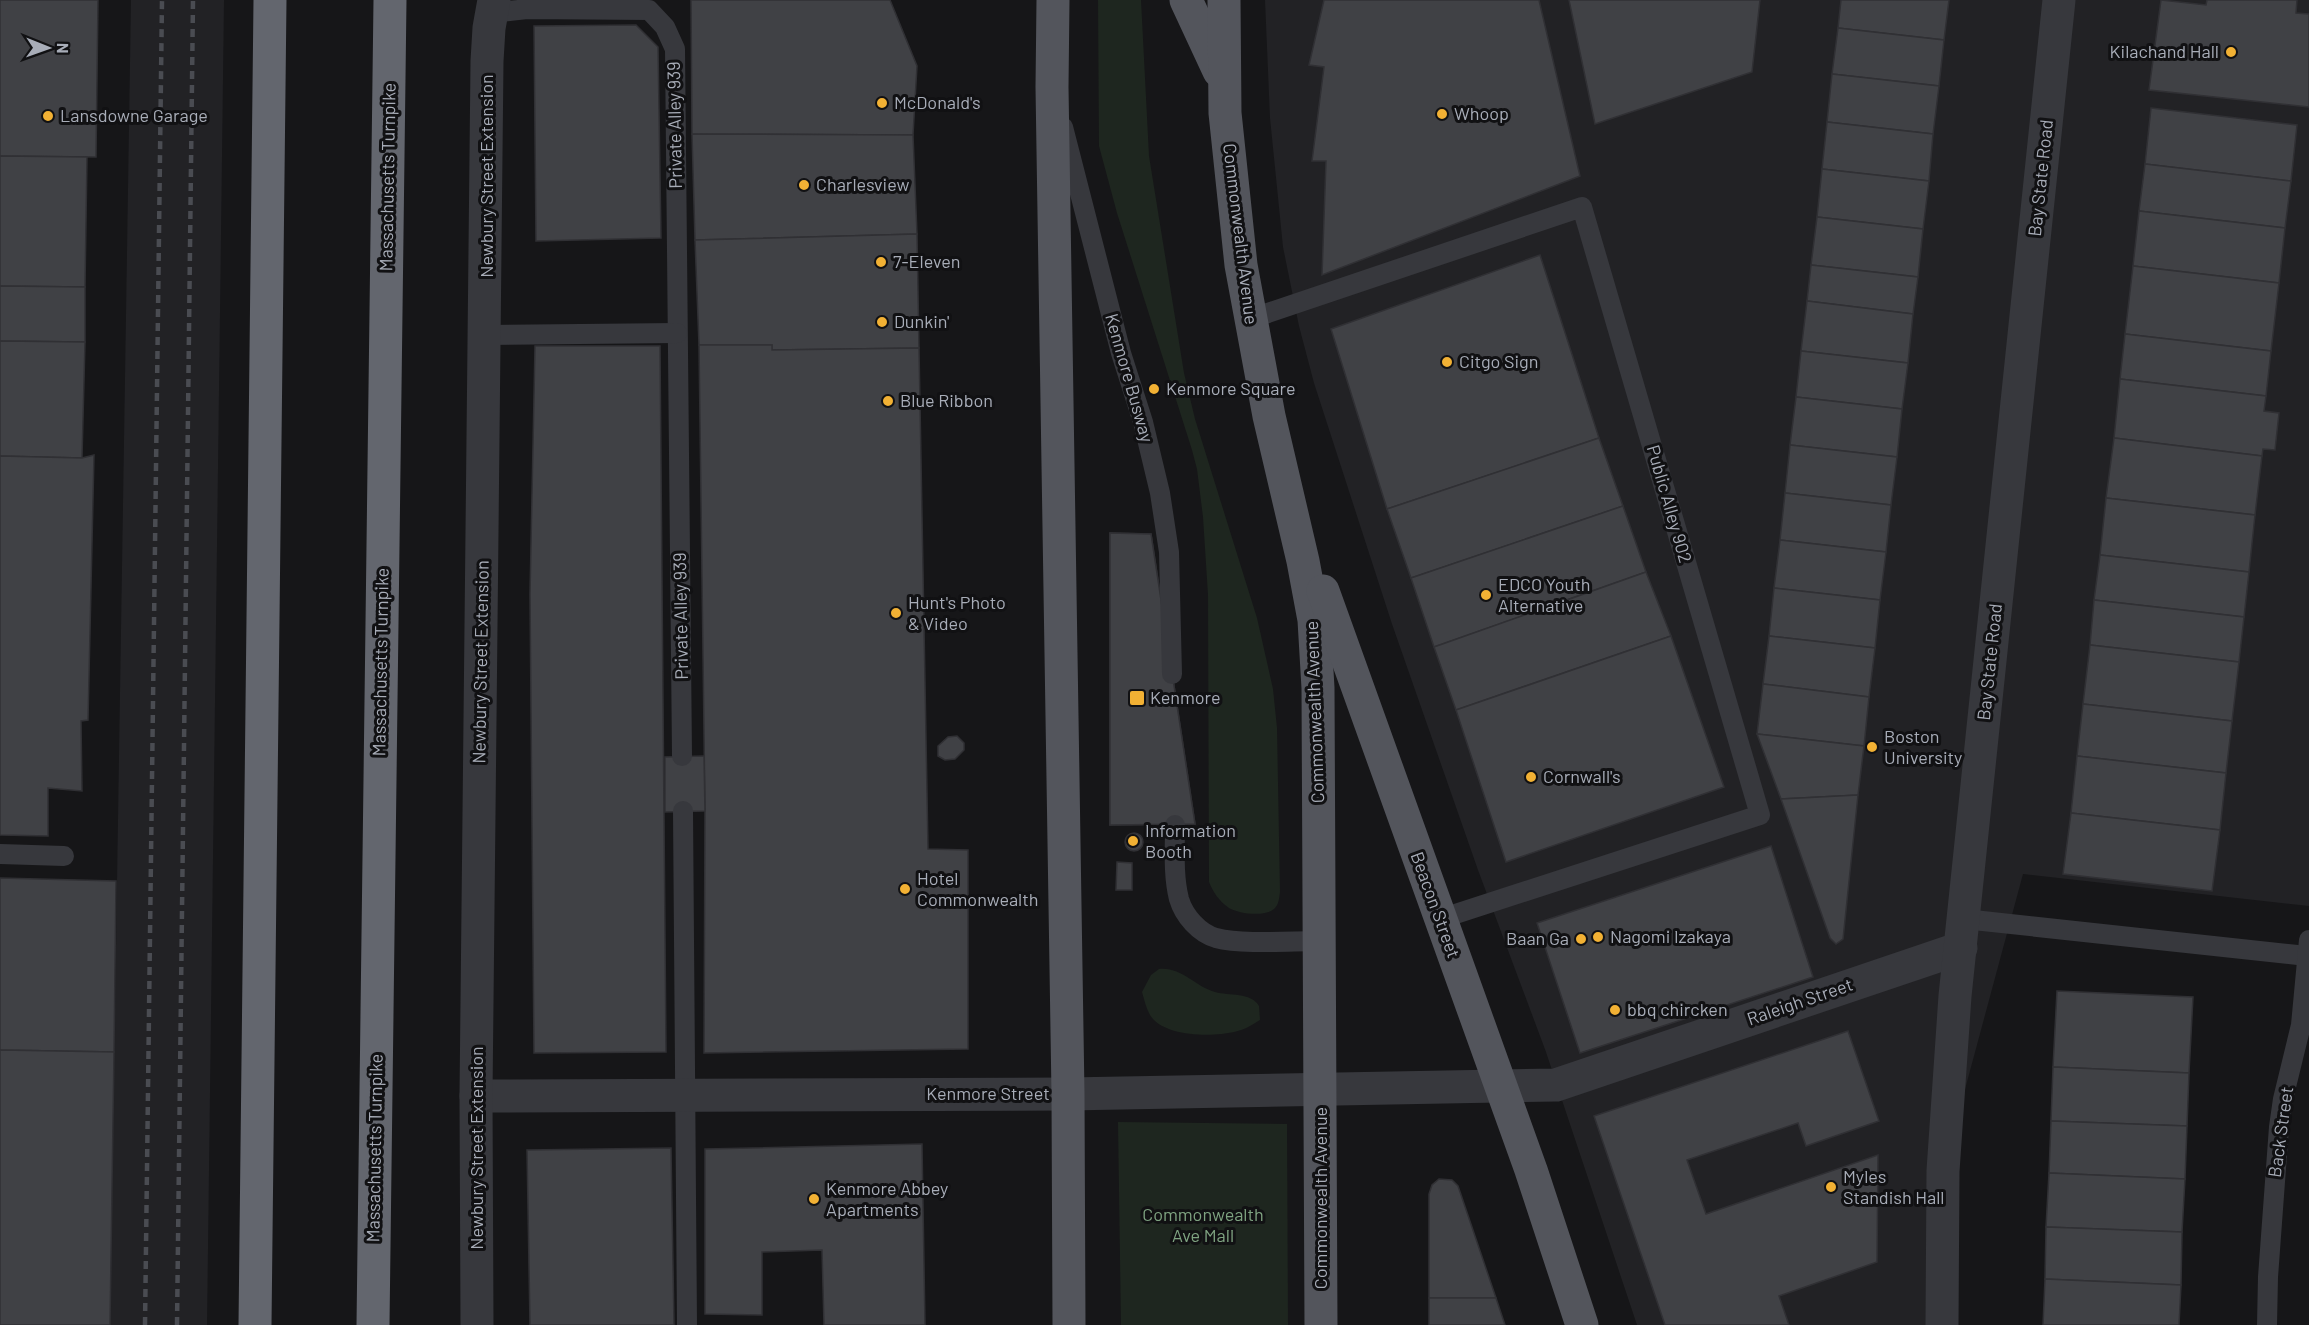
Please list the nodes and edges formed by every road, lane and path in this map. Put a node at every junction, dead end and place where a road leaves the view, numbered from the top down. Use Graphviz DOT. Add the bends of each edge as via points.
graph roads {
  1 [pos="270,0"];
  2 [pos="390,0"];
  3 [pos="1053,0"];
  4 [pos="1186,0"];
  5 [pos="1197,0"];
  6 [pos="1224,0"];
  7 [pos="2059,0"];
  8 [pos="493,6"];
  9 [pos="1223,81"];
  10 [pos="1052,87"];
  11 [pos="1250,319"];
  12 [pos="678,333"];
  13 [pos="486,334"];
  14 [pos="1285,486"];
  15 [pos="1172,674"];
  16 [pos="682,756"];
  17 [pos="683,811"];
  18 [pos="1175,825"];
  19 [pos="0,854"];
  20 [pos="63,856"];
  21 [pos="1440,919"];
  22 [pos="1962,934"];
  23 [pos="1319,941"];
  24 [pos="2308,948"];
  25 [pos="1500,1086"];
  26 [pos="1321,1089"];
  27 [pos="1068,1094"];
  28 [pos="684,1095"];
  29 [pos="476,1096"];
  30 [pos="255,1325"];
  31 [pos="373,1325"];
  32 [pos="477,1325"];
  33 [pos="687,1325"];
  34 [pos="1069,1325"];
  35 [pos="1321,1325"];
  36 [pos="1582,1325"];
  37 [pos="1942,1325"];
  38 [pos="2267,1325"];
  1 -- 30 [label="highway"];
  2 -- 31 [label="highway, Massachusetts Turnpike"];
  3 -- 10 [label="main road"];
  4 -- 9 [label="main road"];
  5 -- 9 [label="main road"];
  6 -- 9 [label="main road, Commonwealth Avenue"];
  7 -- 22 [label="street, Bay State Road"];
  8 -- 12 [label="lane, Private Alley 939" via="649,10 665,27 675,49"];
  8 -- 13 [label="street, Newbury Street Extension" via="488,45"];
  9 -- 11 [label="main road, Commonwealth Avenue" via="1229,163"];
  10 -- 15 [label="lane, Kenmore Busway" via="1160,493 1169,552"];
  10 -- 27 [label="main road"];
  11 -- 14 [label="main road, Commonwealth Avenue"];
  11 -- 21 [label="lane, Public Alley 902" via="1582,207 1760,815"];
  12 -- 13 [label="lane"];
  12 -- 16 [label="lane, Private Alley 939"];
  13 -- 29 [label="street, Newbury Street Extension"];
  14 -- 21 [label="main road, Beacon Street"];
  14 -- 23 [label="main road, Commonwealth Avenue" via="1315,634"];
  17 -- 28 [label="lane"];
  18 -- 23 [label="lane" via="1180,900 1186,914 1204,932 1232,940"];
  19 -- 20 [label="lane"];
  21 -- 25 [label="main road, Beacon Street"];
  22 -- 24 [label="lane, Raleigh Street"];
  22 -- 25 [label="street, Raleigh Street" via="1556,1085"];
  22 -- 37 [label="street, Bay State Road" via="1943,1171"];
  23 -- 26 [label="main road, Commonwealth Avenue"];
  24 -- 38 [label="lane, Back Street" via="2301,1025 2279,1127"];
  25 -- 26 [label="street, Kenmore Street"];
  25 -- 36 [label="main road, Beacon Street"];
  26 -- 27 [label="street, Kenmore Street"];
  26 -- 35 [label="main road, Commonwealth Avenue"];
  27 -- 28 [label="street, Kenmore Street"];
  27 -- 34 [label="main road"];
  28 -- 29 [label="street, Kenmore Street"];
  28 -- 33 [label="lane"];
  29 -- 32 [label="street, Newbury Street Extension"];
}
